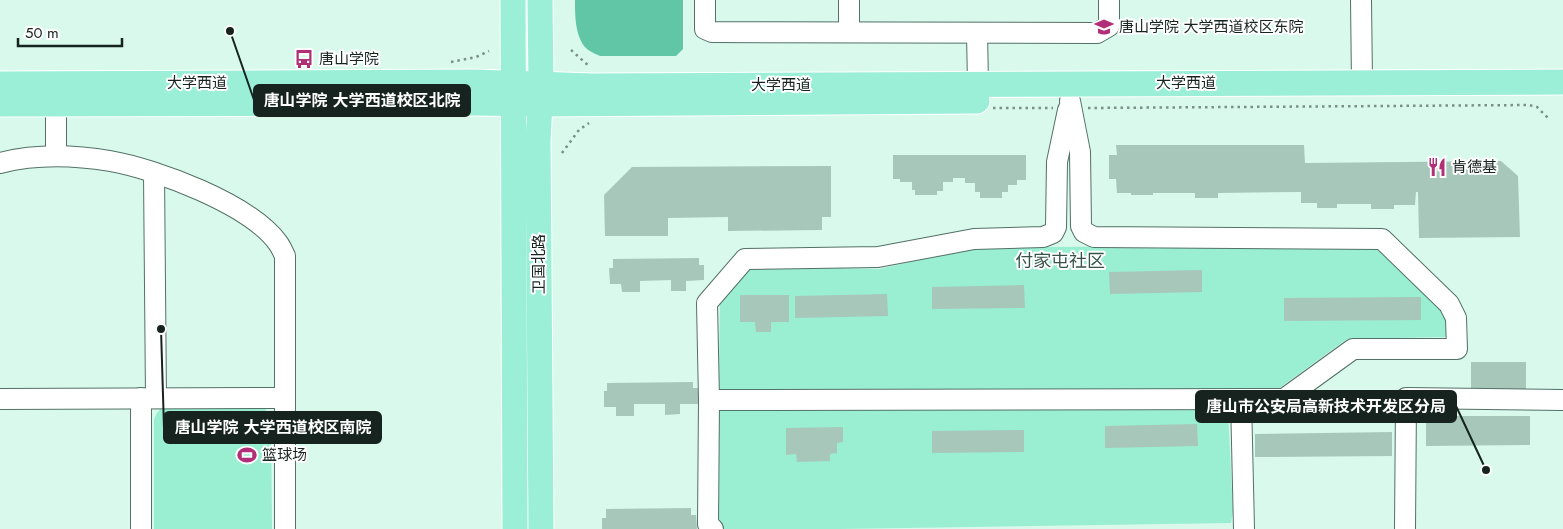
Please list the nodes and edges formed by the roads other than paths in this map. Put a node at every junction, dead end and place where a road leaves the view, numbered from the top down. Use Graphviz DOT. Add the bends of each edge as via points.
graph roads {
  1 [pos="512,0"];
  2 [pos="540,0"];
  3 [pos="705,0"];
  4 [pos="849,0"];
  5 [pos="1109,0"];
  6 [pos="1361,0"];
  7 [pos="849,32"];
  8 [pos="977,33"];
  9 [pos="1362,82"];
  10 [pos="1563,82"];
  11 [pos="0,84"];
  12 [pos="978,84"];
  13 [pos="513,94"];
  14 [pos="540,95"];
  15 [pos="1563,96"];
  16 [pos="1070,101"];
  17 [pos="0,104"];
  18 [pos="56,104"];
  19 [pos="56,156"];
  20 [pos="0,163"];
  21 [pos="154,173"];
  22 [pos="149,398"];
  23 [pos="284,398"];
  24 [pos="0,399"];
  25 [pos="1241,399"];
  26 [pos="709,400"];
  27 [pos="1563,400"];
  28 [pos="141,529"];
  29 [pos="285,529"];
  30 [pos="514,529"];
  31 [pos="541,529"];
  32 [pos="713,529"];
  33 [pos="1244,529"];
  34 [pos="1405,529"];
  1 -- 13 [label="main road, 卫国北路"];
  2 -- 14 [label="main road, 卫国北路"];
  3 -- 7 [label="street" via="705,29 712,32"];
  4 -- 7 [label="street"];
  5 -- 8 [label="street" via="1109,26 1097,33"];
  6 -- 9 [label="street"];
  7 -- 8 [label="street"];
  8 -- 12 [label="street"];
  9 -- 10 [label="main road, 大学西道"];
  9 -- 12 [label="main road, 大学西道"];
  11 -- 13 [label="main road, 大学西道" via="456,82"];
  12 -- 14 [label="main road, 大学西道"];
  13 -- 14 [label="main road, 大学西道"];
  13 -- 18 [label="main road, 大学西道" via="475,103"];
  13 -- 30 [label="main road, 卫国北路"];
  14 -- 16 [label="main road, 大学西道"];
  14 -- 31 [label="main road, 卫国北路"];
  15 -- 16 [label="main road, 大学西道"];
  16 -- 25 [label="street" via="1080,152 1081,226 1084,232 1094,237 1382,239 1449,304 1456,318 1456,349 1353,349 1284,399"];
  16 -- 26 [label="street" via="1057,162 1056,227 1053,233 1044,237 974,239 878,257 745,258 707,303"];
  17 -- 18 [label="main road, 大学西道"];
  18 -- 19 [label="street"];
  19 -- 20 [label="street"];
  19 -- 21 [label="street" via="110,161"];
  21 -- 22 [label="street"];
  21 -- 23 [label="street" via="214,196 255,220 278,242 285,256"];
  22 -- 23 [label="street"];
  22 -- 24 [label="street"];
  22 -- 28 [label="street"];
  23 -- 29 [label="street"];
  25 -- 26 [label="street"];
  25 -- 33 [label="street"];
  26 -- 32 [label="street" via="708,524"];
  27 -- 34 [label="street" via="1406,398"];
}
